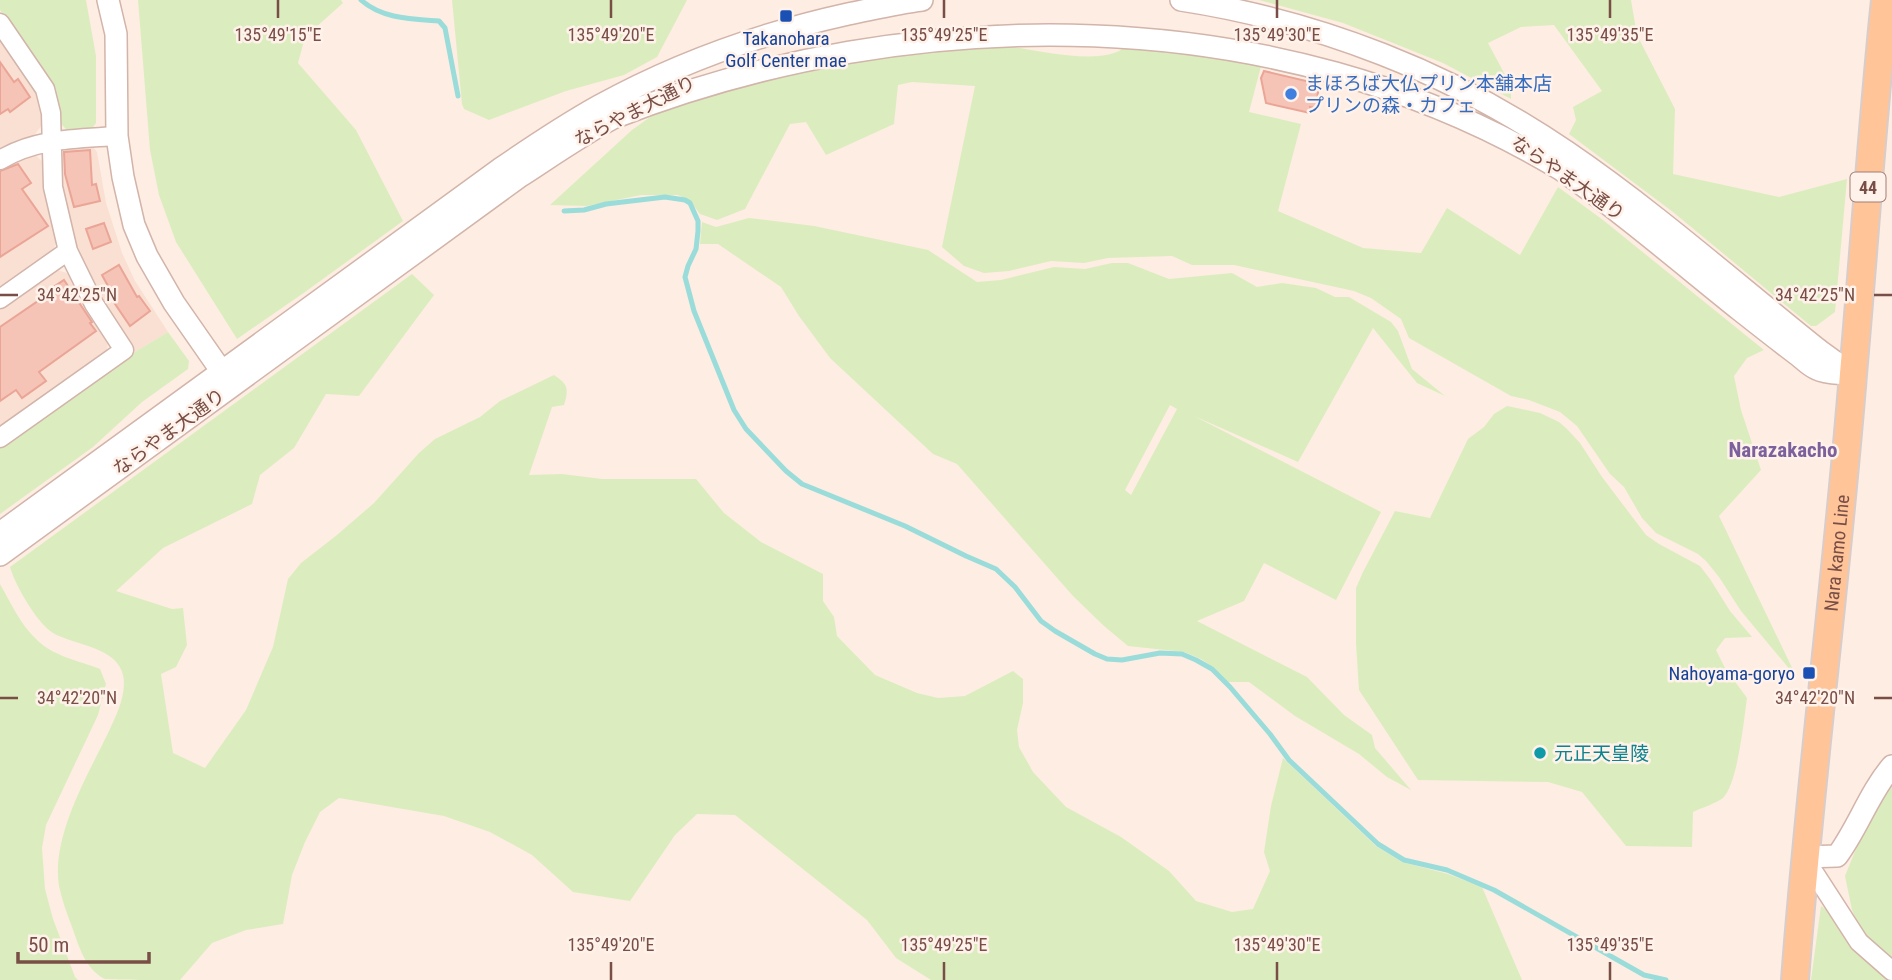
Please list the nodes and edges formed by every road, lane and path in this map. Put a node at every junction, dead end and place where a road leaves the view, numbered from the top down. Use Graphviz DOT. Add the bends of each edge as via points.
graph roads {
  1 [pos="108,0"];
  2 [pos="1181,0"];
  3 [pos="1885,0"];
  4 [pos="929,8"];
  5 [pos="1164,16"];
  6 [pos="0,23"];
  7 [pos="117,136"];
  8 [pos="51,140"];
  9 [pos="0,160"];
  10 [pos="68,251"];
  11 [pos="0,299"];
  12 [pos="1853,375"];
  13 [pos="227,379"];
  14 [pos="0,438"];
  15 [pos="0,533"];
  16 [pos="0,555"];
  17 [pos="1892,766"];
  18 [pos="1804,857"];
  19 [pos="1892,971"];
  20 [pos="1795,980"];
  1 -- 7 [label="street" via="116,34"];
  2 -- 12 [label="street, ならやま大通り" via="1246,12 1335,37 1423,71 1499,110 1614,186"];
  3 -- 12 [label="main road, Nara kamo Line / 44"];
  4 -- 13 [label="street, ならやま大通り" via="730,65 559,140 519,177 418,240"];
  5 -- 12 [label="street, ならやま大通り" via="1242,29 1327,53 1379,71 1488,124 1618,212 1816,369"];
  6 -- 8 [label="street" via="45,89"];
  7 -- 8 [label="street"];
  7 -- 13 [label="street" via="127,201 147,256"];
  8 -- 9 [label="street"];
  8 -- 10 [label="street" via="53,187"];
  10 -- 11 [label="street"];
  10 -- 14 [label="street" via="124,351"];
  12 -- 18 [label="main road, Nara kamo Line / 44"];
  13 -- 15 [label="street, ならやま大通り"];
  13 -- 16 [label="street, ならやま大通り"];
  17 -- 18 [label="street" via="1837,856"];
  18 -- 19 [label="street" via="1859,942"];
  18 -- 20 [label="main road, Nara kamo Line / 44"];
}
